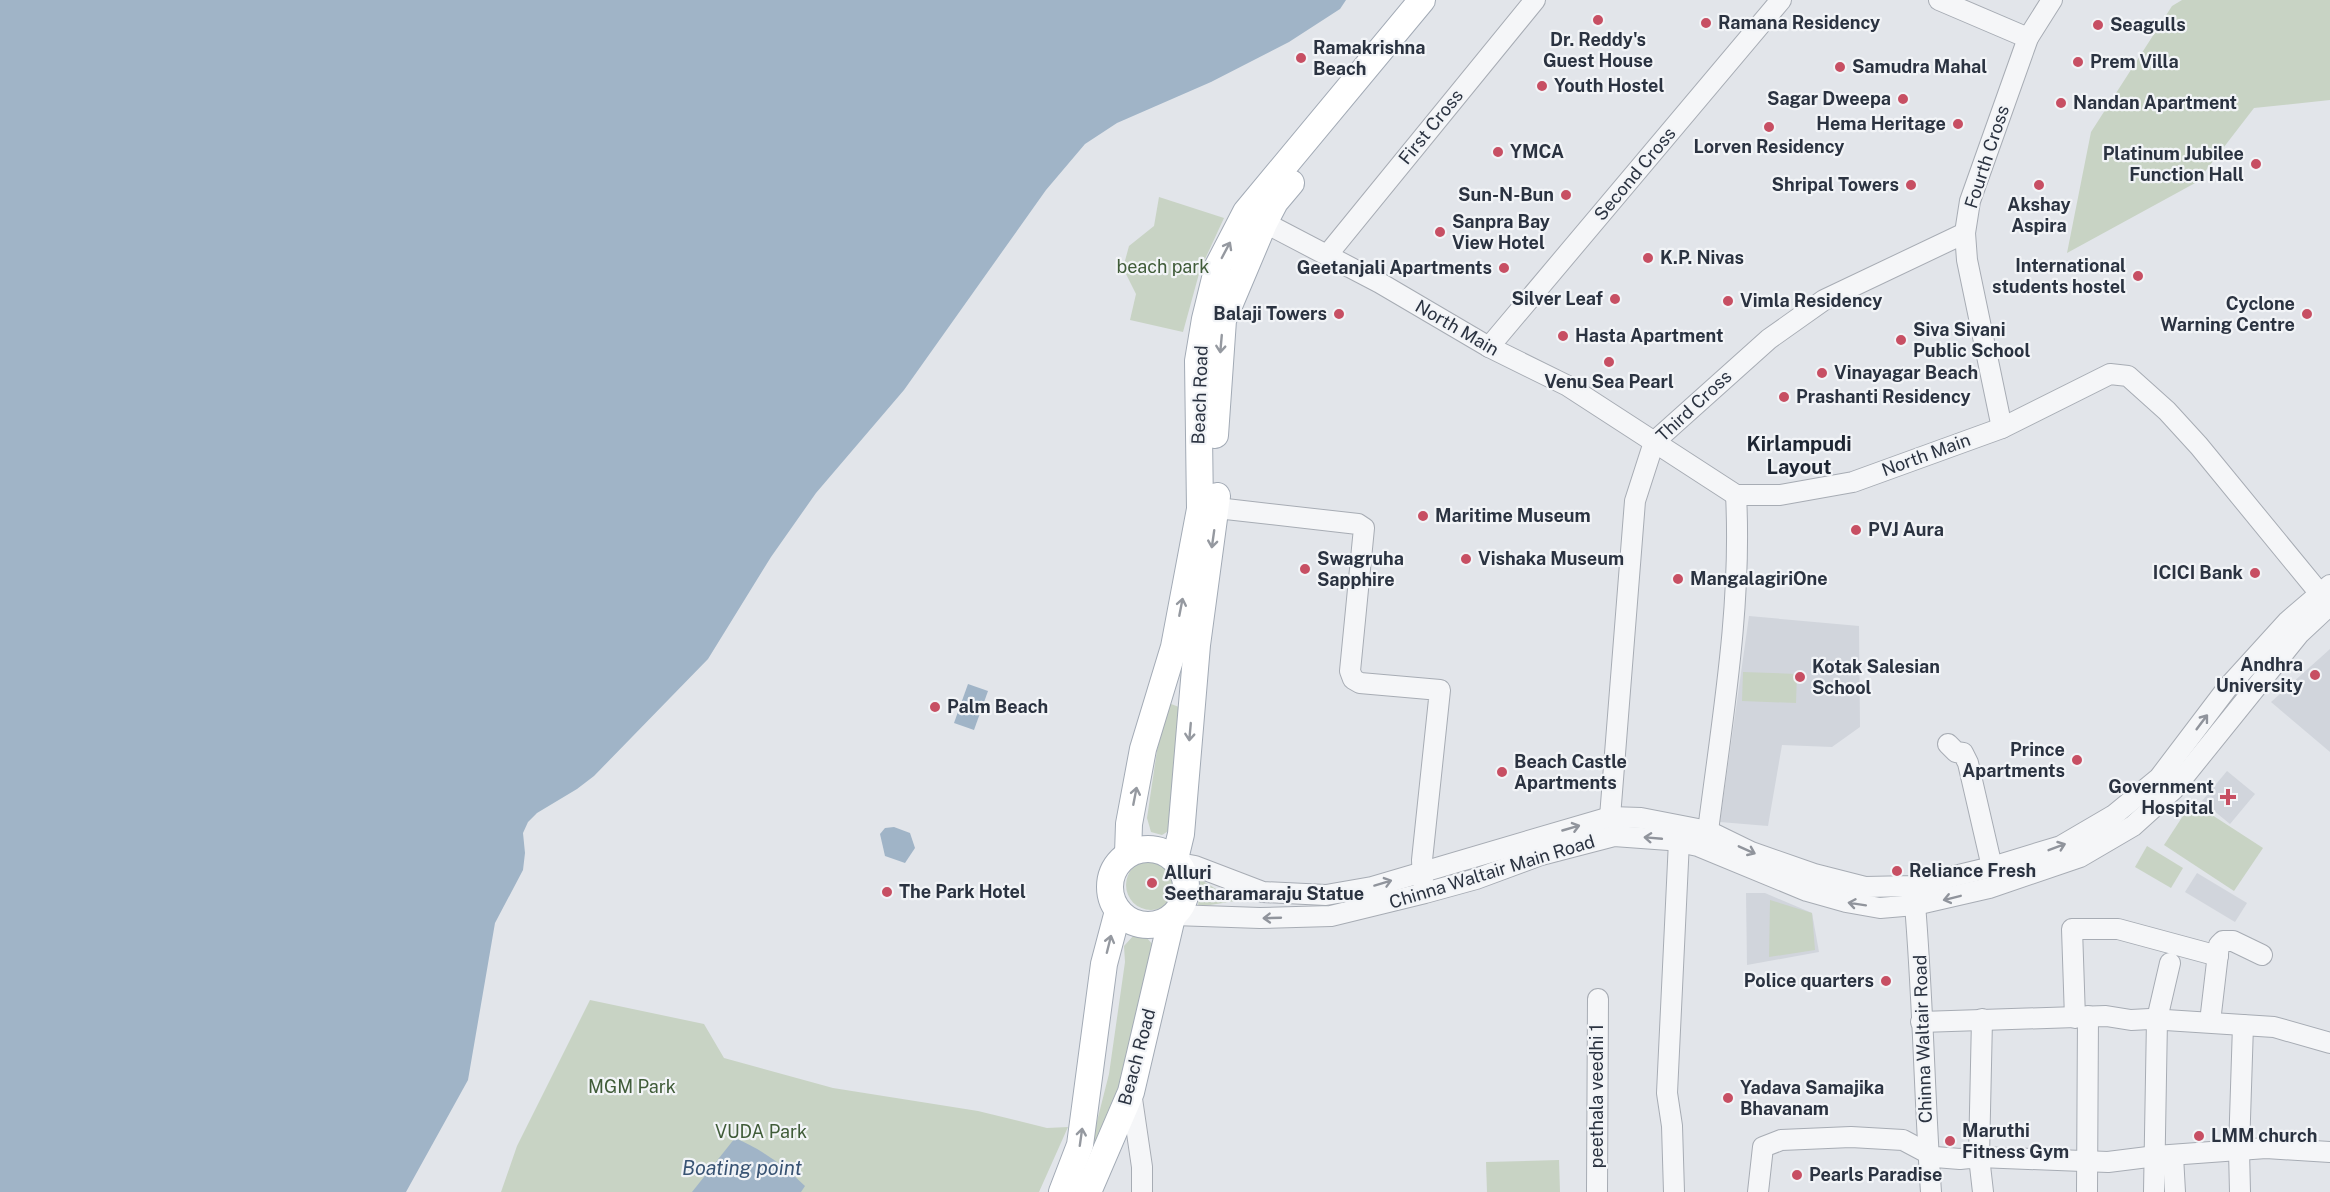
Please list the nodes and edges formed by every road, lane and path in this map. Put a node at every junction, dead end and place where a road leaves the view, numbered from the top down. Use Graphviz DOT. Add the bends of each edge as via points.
graph roads {
  1 [pos="1422,0"];
  2 [pos="1442,0"];
  3 [pos="1535,0"];
  4 [pos="1781,0"];
  5 [pos="1939,0"];
  6 [pos="2052,0"];
  7 [pos="2028,38"];
  8 [pos="1255,218"];
  9 [pos="1965,233"];
  10 [pos="1328,254"];
  11 [pos="1489,347"];
  12 [pos="2002,428"];
  13 [pos="1654,442"];
  14 [pos="1736,495"];
  15 [pos="1209,509"];
  16 [pos="2327,597"];
  17 [pos="1948,744"];
  18 [pos="1610,817"];
  19 [pos="1708,831"];
  20 [pos="1679,841"];
  21 [pos="1128,854"];
  22 [pos="1177,861"];
  23 [pos="1992,867"];
  24 [pos="1422,871"];
  25 [pos="1425,893"];
  26 [pos="1914,896"];
  27 [pos="1118,911"];
  28 [pos="1173,916"];
  29 [pos="2262,955"];
  30 [pos="2218,956"];
  31 [pos="2170,963"];
  32 [pos="1598,999"];
  33 [pos="2082,1017"];
  34 [pos="1982,1019"];
  35 [pos="2157,1019"];
  36 [pos="1921,1022"];
  37 [pos="2210,1022"];
  38 [pos="2243,1025"];
  39 [pos="2330,1043"];
  40 [pos="1131,1092"];
  41 [pos="2239,1150"];
  42 [pos="2330,1152"];
  43 [pos="1928,1155"];
  44 [pos="2164,1156"];
  45 [pos="1979,1157"];
  46 [pos="2087,1162"];
  47 [pos="1062,1192"];
  48 [pos="1088,1192"];
  49 [pos="1142,1192"];
  50 [pos="1597,1192"];
  51 [pos="1674,1192"];
  52 [pos="1758,1192"];
  53 [pos="1931,1192"];
  54 [pos="1983,1192"];
  55 [pos="2087,1192"];
  56 [pos="2154,1192"];
  57 [pos="2175,1192"];
  58 [pos="2240,1192"];
  1 -- 8 [label="main road, Beach Road"];
  2 -- 8 [label="main road, Beach Road" via="1275,202"];
  3 -- 10 [label="street, First Cross"];
  4 -- 11 [label="street, Second Cross"];
  5 -- 7 [label="street"];
  6 -- 7 [label="street, Fourth Cross"];
  7 -- 9 [label="street, Fourth Cross" via="1970,201"];
  8 -- 10 [label="street, North Main"];
  8 -- 15 [label="main road, Beach Road" via="1223,320"];
  9 -- 12 [label="street, Fourth Cross" via="1967,260"];
  9 -- 13 [label="street, Third Cross" via="1824,300 1769,339"];
  10 -- 11 [label="street, North Main"];
  11 -- 13 [label="street, North Main" via="1568,386"];
  12 -- 14 [label="street, North Main" via="1853,482 1780,495"];
  12 -- 16 [label="street, North Main" via="2110,374 2128,376 2199,446"];
  13 -- 14 [label="street, North Main"];
  13 -- 18 [label="street, Third Cross" via="1635,501"];
  14 -- 19 [label="street" via="1737,556 1729,666"];
  21 -- 15 [label="main road, Beach Road, one-way" via="1129,824 1143,749"];
  15 -- 22 [label="main road, Beach Road, one-way"];
  15 -- 24 [label="street" via="1358,524 1365,528 1350,671 1353,679 1360,683 1440,690"];
  23 -- 16 [label="street, Chinna Waltair Main Road, one-way" via="2061,846 2115,815 2159,778 2228,687 2288,621"];
  16 -- 26 [label="street, Chinna Waltair Main Road, one-way" via="2174,789 2133,826 2080,857 2039,873 1944,900"];
  17 -- 23 [label="street" via="1963,753 1968,763"];
  18 -- 19 [label="street, Chinna Waltair Main Road" via="1641,818"];
  24 -- 18 [label="street, Chinna Waltair Main Road, one-way"];
  19 -- 26 [label="street, Chinna Waltair Main Road, one-way" via="1751,852 1814,874"];
  20 -- 25 [label="street, Chinna Waltair Main Road, one-way" via="1614,836"];
  26 -- 20 [label="street, Chinna Waltair Main Road, one-way" via="1880,908 1846,903"];
  20 -- 51 [label="street" via="1667,1093"];
  21 -- 22 [label="main road" via="1153,848"];
  21 -- 27 [label="main road" via="1114,868 1109,882"];
  22 -- 24 [label="street, Chinna Waltair Main Road, one-way" via="1263,892 1326,896"];
  22 -- 28 [label="main road" via="1186,876 1187,892"];
  23 -- 26 [label="street, Chinna Waltair Main Road"];
  24 -- 25 [label="street"];
  25 -- 28 [label="street, Chinna Waltair Main Road, one-way" via="1331,916"];
  26 -- 36 [label="street, Chinna Waltair Road" via="1921,958"];
  27 -- 28 [label="main road" via="1143,926 1159,924"];
  47 -- 27 [label="main road, one-way" via="1080,1145 1104,964"];
  28 -- 40 [label="main road, Beach Road"];
  29 -- 30 [label="street" via="2228,940 2220,945"];
  30 -- 33 [label="street" via="2118,929 2072,929"];
  30 -- 37 [label="street"];
  31 -- 35 [label="street"];
  32 -- 50 [label="street, peethala veedhi 1"];
  33 -- 34 [label="street"];
  33 -- 35 [label="street"];
  33 -- 46 [label="street"];
  34 -- 36 [label="street"];
  34 -- 45 [label="street"];
  35 -- 37 [label="street"];
  35 -- 44 [label="street"];
  36 -- 43 [label="street, Chinna Waltair Road"];
  37 -- 38 [label="street"];
  38 -- 39 [label="street" via="2274,1027"];
  38 -- 41 [label="street"];
  40 -- 48 [label="main road, Beach Road"];
  40 -- 49 [label="street"];
  41 -- 42 [label="street"];
  41 -- 44 [label="street"];
  41 -- 58 [label="street"];
  43 -- 45 [label="street"];
  43 -- 52 [label="street" via="1903,1140 1781,1140 1763,1147"];
  43 -- 53 [label="street, Chinna Waltair Road"];
  44 -- 46 [label="street"];
  44 -- 56 [label="street"];
  44 -- 57 [label="street"];
  45 -- 46 [label="street"];
  45 -- 54 [label="street"];
  46 -- 55 [label="street"];
}
